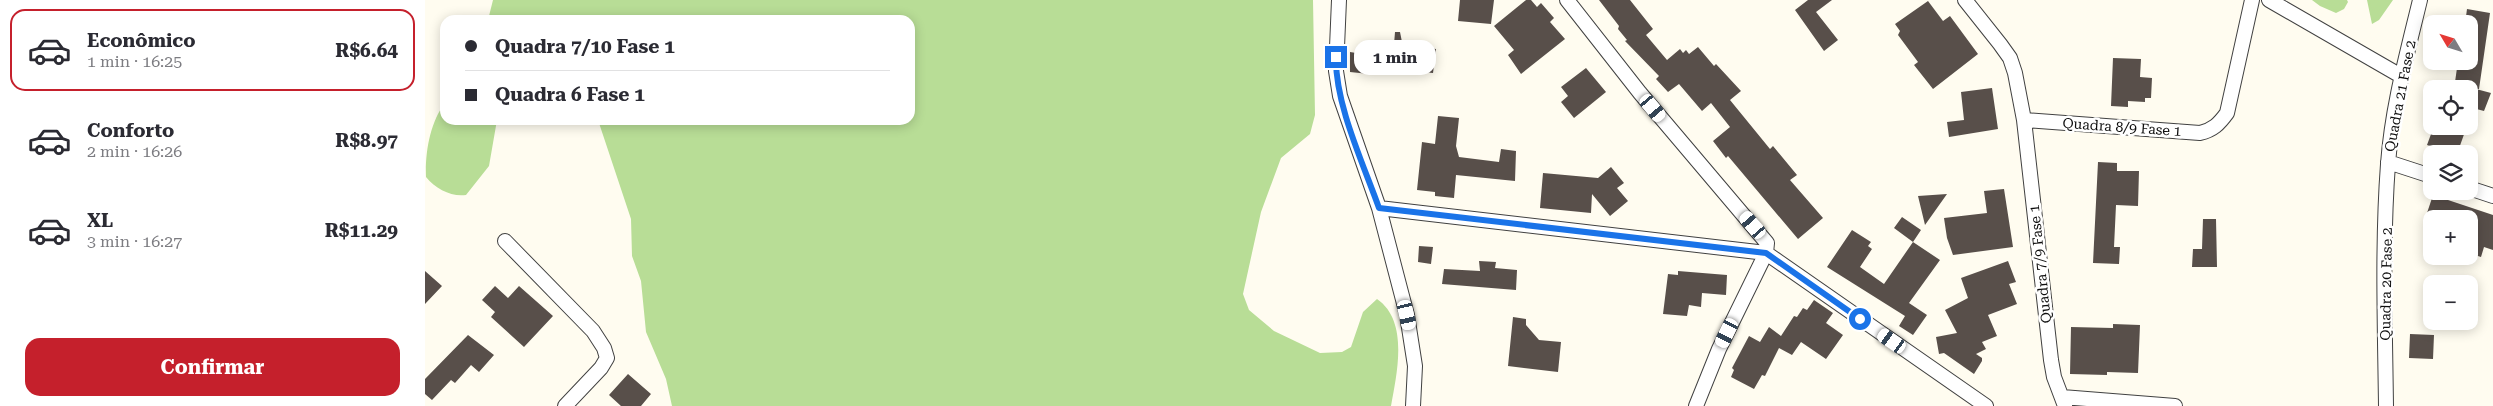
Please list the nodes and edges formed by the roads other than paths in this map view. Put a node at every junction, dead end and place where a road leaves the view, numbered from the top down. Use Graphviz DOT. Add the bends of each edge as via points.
graph roads {
  1 [pos="1339,0"];
  2 [pos="1567,0"];
  3 [pos="1965,0"];
  4 [pos="2252,0"];
  5 [pos="2269,0"];
  6 [pos="2420,0"];
  7 [pos="2401,76"];
  8 [pos="2024,120"];
  9 [pos="2388,162"];
  10 [pos="2423,173"];
  11 [pos="2478,191"];
  12 [pos="2493,196"];
  13 [pos="1379,208"];
  14 [pos="505,241"];
  15 [pos="1766,253"];
  16 [pos="2063,402"];
  17 [pos="565,406"];
  18 [pos="1413,406"];
  19 [pos="1696,406"];
  20 [pos="1985,406"];
  21 [pos="2175,406"];
  22 [pos="2386,406"];
  1 -- 13 [label="street" via="1336,72 1340,96"];
  2 -- 15 [label="street" via="1640,93 1765,239"];
  3 -- 8 [label="street, Quadra 7/9 Fase 1" via="2009,58 2015,72"];
  4 -- 8 [label="street, Quadra 8/9 Fase 1" via="2227,113 2218,126 2200,133"];
  5 -- 7 [label="street"];
  6 -- 7 [label="street, Quadra 21 Fase 2"];
  7 -- 9 [label="street, Quadra 21 Fase 2"];
  8 -- 16 [label="street, Quadra 7/9 Fase 1" via="2051,360"];
  9 -- 10 [label="street"];
  9 -- 22 [label="street, Quadra 20 Fase 2"];
  11 -- 12 [label="street"];
  13 -- 15 [label="street"];
  13 -- 18 [label="street" via="1413,339"];
  14 -- 17 [label="street" via="593,331 604,348 607,358 601,368"];
  15 -- 19 [label="street" via="1719,349"];
  15 -- 20 [label="street"];
  16 -- 21 [label="street"];
}
